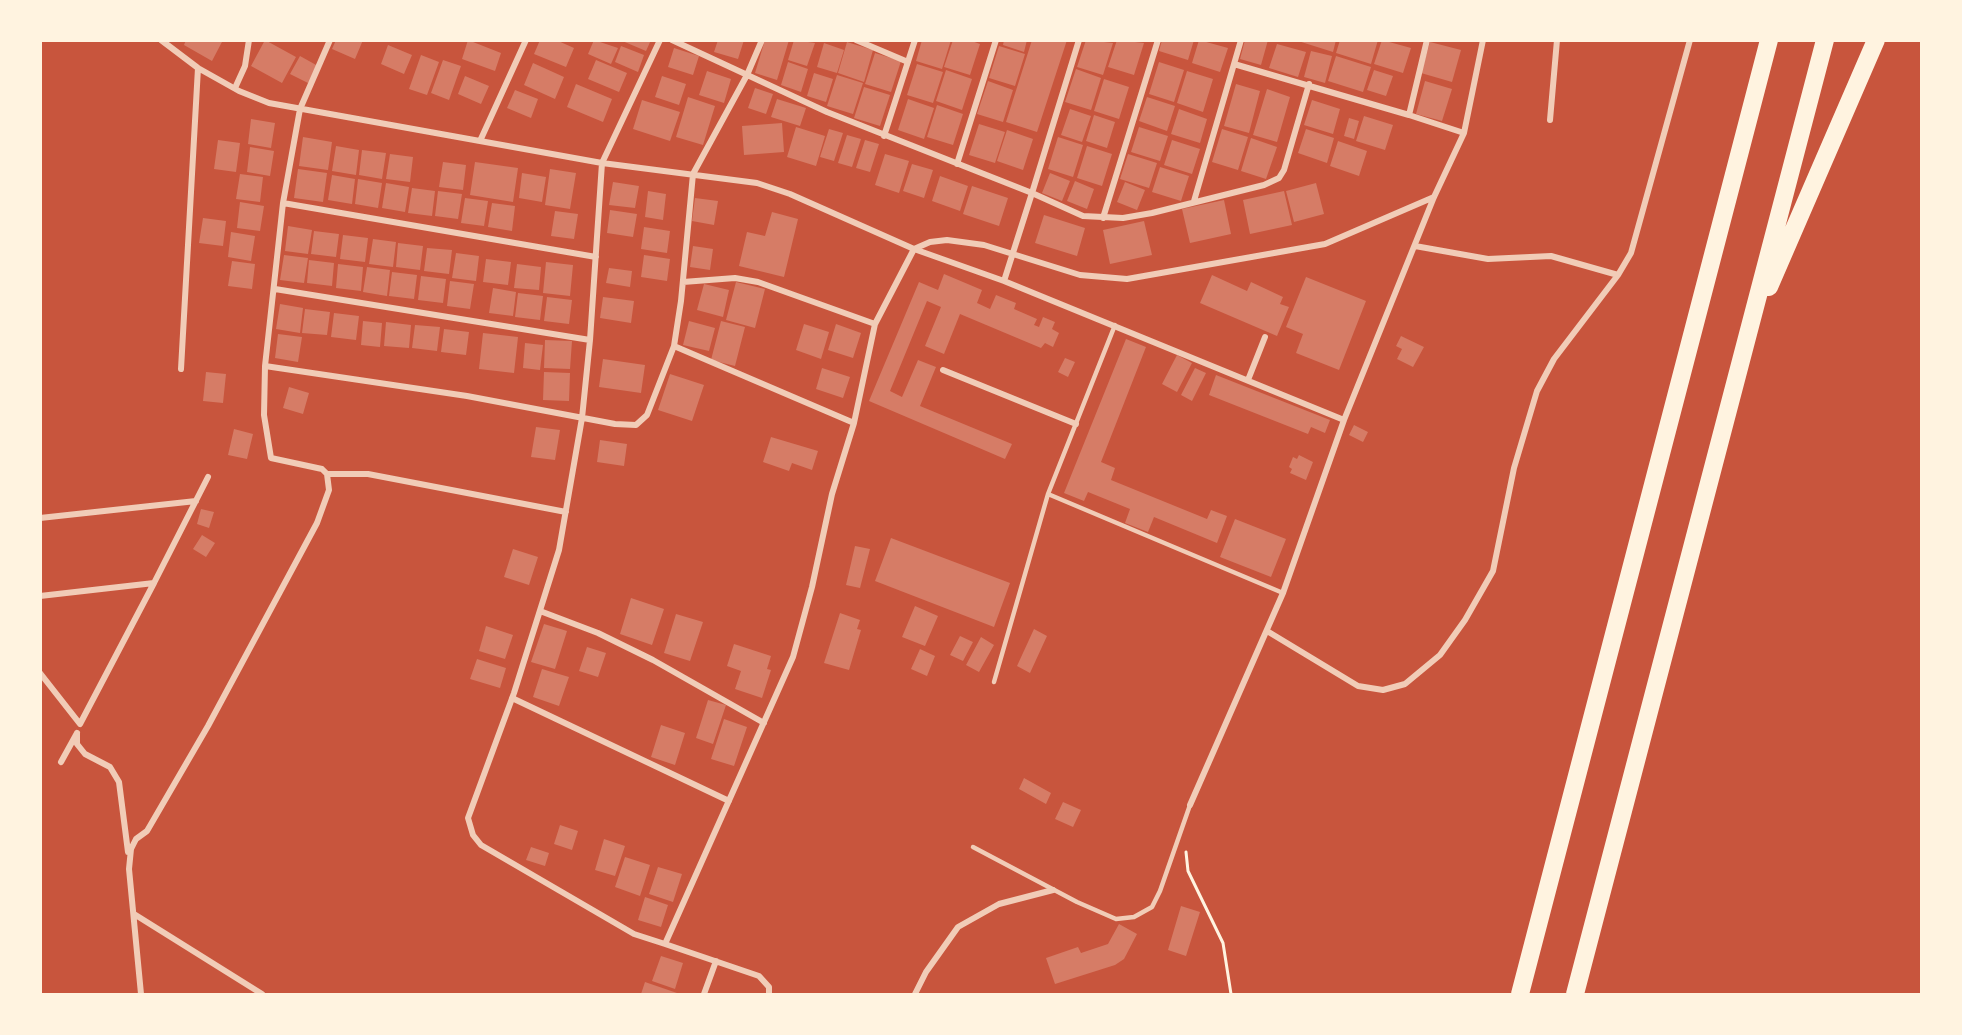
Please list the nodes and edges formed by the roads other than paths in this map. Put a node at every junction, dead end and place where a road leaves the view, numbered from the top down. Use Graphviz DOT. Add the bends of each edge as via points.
graph roads {
  1 [pos="162,40"];
  2 [pos="249,40"];
  3 [pos="330,40"];
  4 [pos="526,40"];
  5 [pos="660,40"];
  6 [pos="672,40"];
  7 [pos="762,40"];
  8 [pos="856,40"];
  9 [pos="915,40"];
  10 [pos="996,40"];
  11 [pos="1079,40"];
  12 [pos="1158,40"];
  13 [pos="1241,40"];
  14 [pos="1427,40"];
  15 [pos="1483,40"];
  16 [pos="1557,40"];
  17 [pos="1690,40"];
  18 [pos="1769,40"];
  19 [pos="1824,40"];
  20 [pos="1876,40"];
  21 [pos="908,62"];
  22 [pos="1234,64"];
  23 [pos="198,68"];
  24 [pos="747,75"];
  25 [pos="1309,84"];
  26 [pos="235,88"];
  27 [pos="300,109"];
  28 [pos="1409,115"];
  29 [pos="1550,120"];
  30 [pos="1464,133"];
  31 [pos="884,136"];
  32 [pos="480,141"];
  33 [pos="602,163"];
  34 [pos="957,164"];
  35 [pos="693,174"];
  36 [pos="1032,193"];
  37 [pos="1434,197"];
  38 [pos="1194,201"];
  39 [pos="283,204"];
  40 [pos="1103,218"];
  41 [pos="1415,246"];
  42 [pos="914,249"];
  43 [pos="1014,253"];
  44 [pos="596,257"];
  45 [pos="1618,275"];
  46 [pos="1004,281"];
  47 [pos="683,282"];
  48 [pos="275,289"];
  49 [pos="875,324"];
  50 [pos="1115,325"];
  51 [pos="1265,337"];
  52 [pos="1746,339"];
  53 [pos="591,340"];
  54 [pos="674,346"];
  55 [pos="265,366"];
  56 [pos="181,369"];
  57 [pos="943,370"];
  58 [pos="1248,380"];
  59 [pos="582,418"];
  60 [pos="1344,420"];
  61 [pos="854,423"];
  62 [pos="1076,424"];
  63 [pos="327,474"];
  64 [pos="208,477"];
  65 [pos="1048,494"];
  66 [pos="196,501"];
  67 [pos="566,512"];
  68 [pos="40,518"];
  69 [pos="154,583"];
  70 [pos="1283,592"];
  71 [pos="40,596"];
  72 [pos="540,611"];
  73 [pos="1267,631"];
  74 [pos="40,673"];
  75 [pos="994,682"];
  76 [pos="512,698"];
  77 [pos="764,723"];
  78 [pos="80,724"];
  79 [pos="77,733"];
  80 [pos="61,762"];
  81 [pos="729,801"];
  82 [pos="1190,805"];
  83 [pos="973,847"];
  84 [pos="129,856"];
  85 [pos="1053,890"];
  86 [pos="134,915"];
  87 [pos="665,944"];
  88 [pos="716,961"];
  89 [pos="141,994"];
  90 [pos="262,994"];
  91 [pos="704,994"];
  92 [pos="769,994"];
  93 [pos="915,994"];
  94 [pos="1520,994"];
  95 [pos="1575,994"];
  1 -- 23 [label="street"];
  2 -- 26 [label="street" via="245,66"];
  3 -- 27 [label="street"];
  4 -- 32 [label="street"];
  5 -- 33 [label="street"];
  6 -- 24 [label="street"];
  7 -- 24 [label="street"];
  8 -- 21 [label="street"];
  9 -- 21 [label="street"];
  10 -- 34 [label="street"];
  11 -- 36 [label="street"];
  12 -- 40 [label="street"];
  13 -- 22 [label="street"];
  14 -- 28 [label="street"];
  15 -- 30 [label="street"];
  16 -- 29 [label="street"];
  17 -- 45 [label="street" via="1631,253"];
  18 -- 94 [label="highway"];
  19 -- 52 [label="highway"];
  20 -- 52 [label="highway"];
  21 -- 31 [label="street"];
  22 -- 25 [label="street"];
  22 -- 38 [label="street"];
  23 -- 26 [label="street"];
  23 -- 56 [label="street"];
  24 -- 31 [label="street"];
  24 -- 35 [label="street"];
  25 -- 28 [label="street"];
  25 -- 38 [label="street" via="1279,178"];
  26 -- 27 [label="street" via="262,101"];
  27 -- 32 [label="street"];
  27 -- 39 [label="street"];
  28 -- 30 [label="street"];
  30 -- 37 [label="street"];
  31 -- 34 [label="street"];
  32 -- 33 [label="street"];
  33 -- 35 [label="street"];
  33 -- 44 [label="street"];
  34 -- 36 [label="street"];
  35 -- 42 [label="street" via="757,183 790,194"];
  35 -- 47 [label="street"];
  36 -- 40 [label="street" via="1083,216"];
  36 -- 43 [label="street"];
  37 -- 41 [label="street"];
  37 -- 43 [label="street" via="1325,244 1127,279 1080,275"];
  38 -- 40 [label="street" via="1152,213"];
  39 -- 44 [label="street"];
  39 -- 48 [label="street"];
  41 -- 45 [label="street" via="1488,259 1551,256"];
  41 -- 60 [label="street"];
  42 -- 43 [label="street" via="946,240"];
  42 -- 46 [label="street"];
  42 -- 49 [label="street"];
  43 -- 46 [label="street"];
  44 -- 53 [label="street"];
  45 -- 73 [label="street" via="1554,359 1537,391 1514,468 1493,572 1440,655 1406,684 1383,690 1358,686"];
  46 -- 50 [label="street"];
  47 -- 49 [label="street" via="735,278 758,282"];
  47 -- 54 [label="street"];
  48 -- 53 [label="street"];
  48 -- 55 [label="street"];
  49 -- 61 [label="street"];
  50 -- 58 [label="street"];
  50 -- 62 [label="lane"];
  51 -- 58 [label="street"];
  52 -- 95 [label="highway"];
  53 -- 59 [label="street"];
  54 -- 59 [label="street" via="647,415 636,424"];
  54 -- 61 [label="street"];
  55 -- 59 [label="street" via="467,396"];
  55 -- 63 [label="street" via="268,455 277,461 322,469"];
  57 -- 62 [label="street"];
  58 -- 60 [label="street"];
  59 -- 67 [label="street"];
  60 -- 70 [label="street"];
  61 -- 77 [label="street" via="832,494 793,657"];
  62 -- 65 [label="lane"];
  63 -- 67 [label="street" via="368,474"];
  63 -- 84 [label="street" via="329,490 317,523 165,802 147,831 136,839"];
  64 -- 66 [label="street"];
  65 -- 70 [label="lane"];
  65 -- 75 [label="lane"];
  66 -- 68 [label="street"];
  66 -- 69 [label="street"];
  67 -- 72 [label="street" via="560,550"];
  69 -- 71 [label="street"];
  69 -- 78 [label="street"];
  70 -- 73 [label="street"];
  72 -- 76 [label="street"];
  72 -- 77 [label="street" via="653,660"];
  73 -- 82 [label="street"];
  74 -- 78 [label="street"];
  76 -- 81 [label="street"];
  76 -- 87 [label="street" via="468,818 473,835 481,845 634,934"];
  77 -- 81 [label="street"];
  78 -- 79 [label="street"];
  79 -- 80 [label="street"];
  79 -- 84 [label="street" via="77,744 84,754 110,767 118,782"];
  81 -- 87 [label="street"];
  82 -- 85 [label="lane" via="1152,907 1134,917 1116,919"];
  83 -- 85 [label="lane"];
  84 -- 86 [label="street"];
  85 -- 93 [label="street" via="999,904 958,927"];
  86 -- 89 [label="street"];
  86 -- 90 [label="street"];
  87 -- 88 [label="street"];
  88 -- 91 [label="street"];
  88 -- 92 [label="street" via="759,976 769,987"];
}
